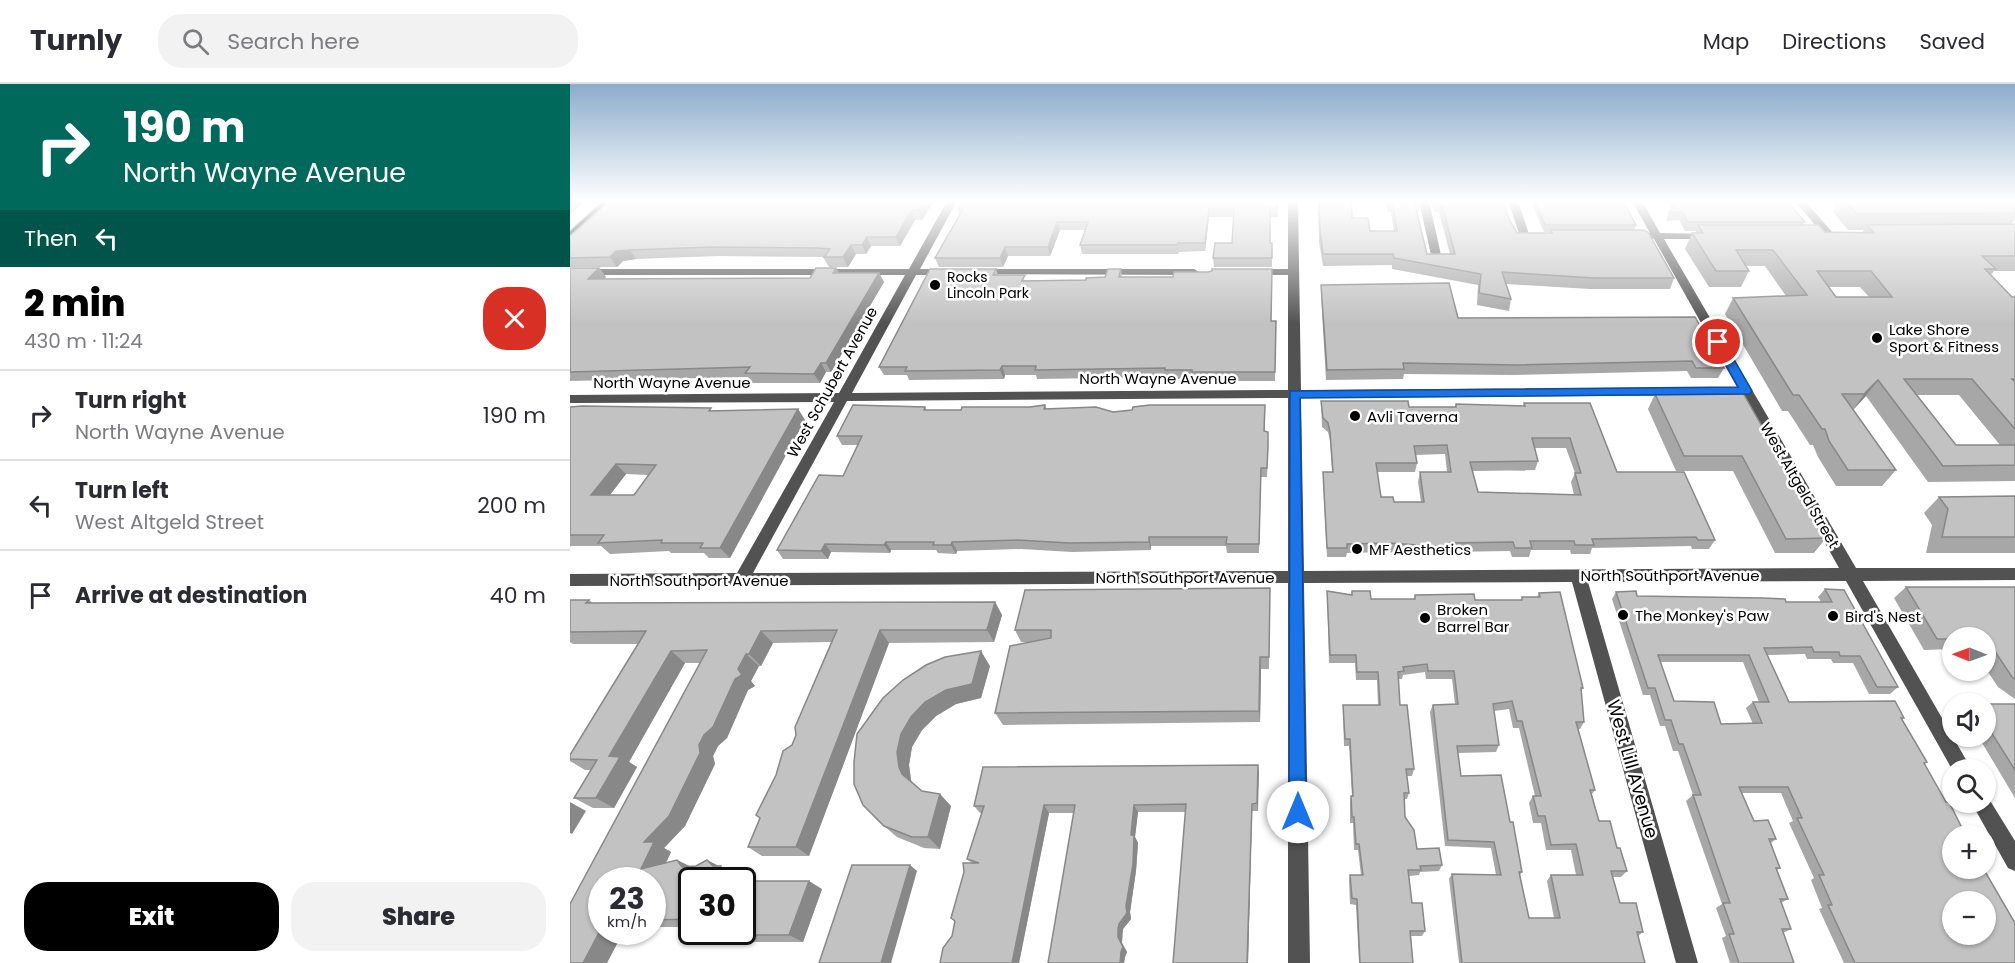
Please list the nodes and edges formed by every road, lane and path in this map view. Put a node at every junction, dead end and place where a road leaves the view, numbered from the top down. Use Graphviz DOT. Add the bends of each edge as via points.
graph roads {
  1 [pos="929,242"];
  2 [pos="1293,242"];
  3 [pos="1433,242"];
  4 [pos="1661,242"];
  5 [pos="1436,255"];
  6 [pos="570,272"];
  7 [pos="912,272"];
  8 [pos="1205,272"];
  9 [pos="1241,272"];
  10 [pos="1293,272"];
  11 [pos="1746,391"];
  12 [pos="1294,394"];
  13 [pos="843,397"];
  14 [pos="570,399"];
  15 [pos="1851,574"];
  16 [pos="2015,574"];
  17 [pos="1578,576"];
  18 [pos="1296,577"];
  19 [pos="741,579"];
  20 [pos="570,580"];
  21 [pos="1957,759"];
  22 [pos="1987,813"];
  23 [pos="2015,861"];
  24 [pos="1299,963"];
  25 [pos="1687,963"];
  1 -- 7 [label="street, West Schubert Avenue"];
  2 -- 10 [label="street"];
  3 -- 5 [label="street"];
  4 -- 11 [label="street, West Altgeld Street"];
  6 -- 7 [label="street"];
  7 -- 8 [label="street"];
  7 -- 13 [label="street, West Schubert Avenue"];
  9 -- 10 [label="street"];
  10 -- 12 [label="street"];
  11 -- 12 [label="street, North Wayne Avenue"];
  11 -- 15 [label="street, West Altgeld Street"];
  12 -- 13 [label="street, North Wayne Avenue"];
  12 -- 18 [label="street"];
  13 -- 14 [label="street, North Wayne Avenue"];
  13 -- 19 [label="street, West Schubert Avenue"];
  15 -- 16 [label="street, North Southport Avenue"];
  15 -- 17 [label="street, North Southport Avenue"];
  15 -- 21 [label="street, West Altgeld Street"];
  17 -- 18 [label="street, North Southport Avenue"];
  17 -- 25 [label="street, West Lill Avenue"];
  18 -- 19 [label="street, North Southport Avenue"];
  18 -- 24 [label="street"];
  19 -- 20 [label="street, North Southport Avenue"];
  22 -- 23 [label="street"];
}
